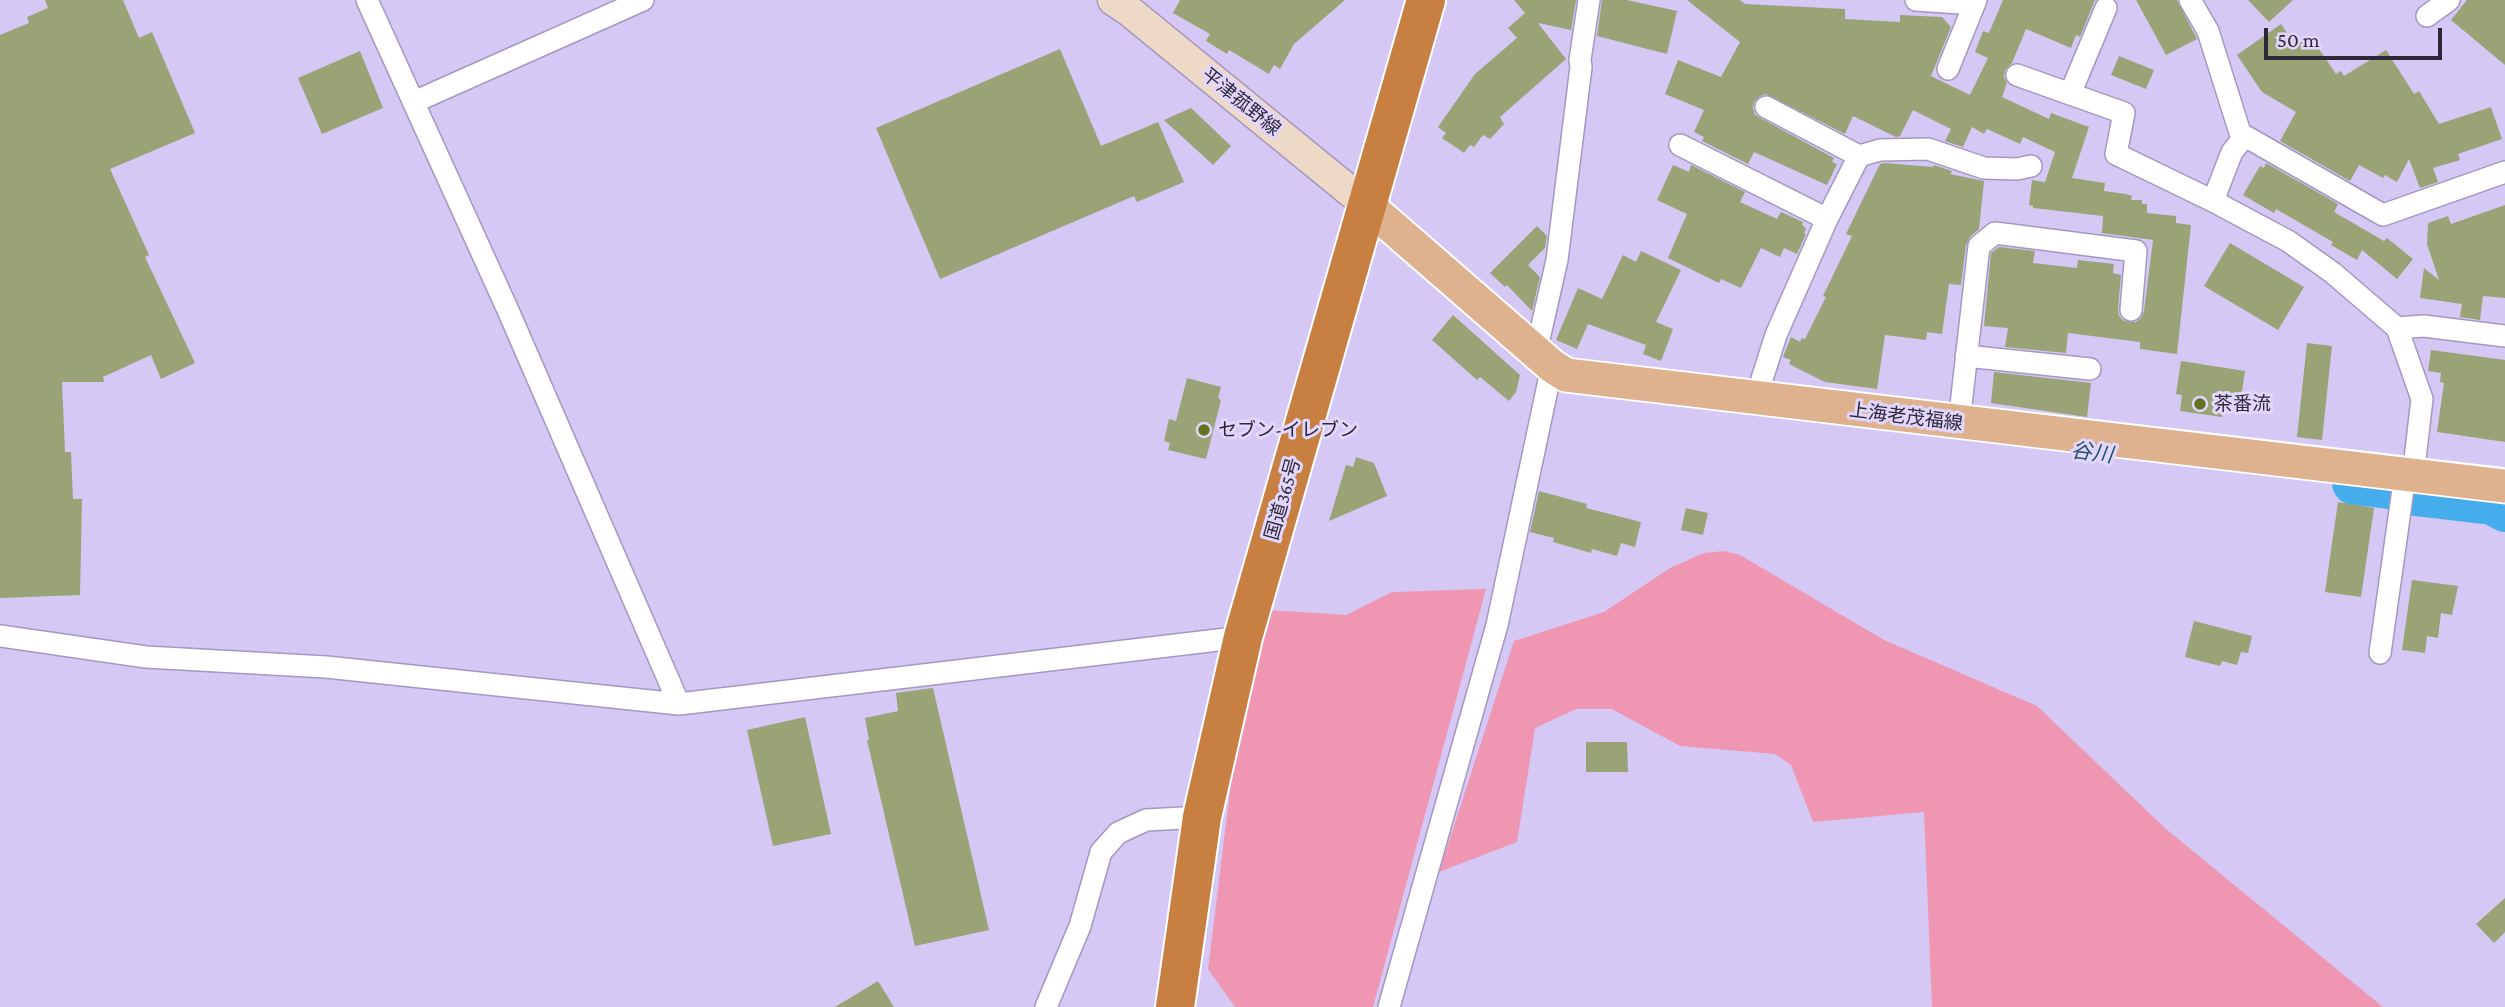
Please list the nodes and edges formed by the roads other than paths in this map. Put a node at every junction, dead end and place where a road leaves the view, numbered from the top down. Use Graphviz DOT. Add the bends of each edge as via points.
graph roads {
  1 [pos="367,0"];
  2 [pos="643,0"];
  3 [pos="1113,0"];
  4 [pos="1426,0"];
  5 [pos="1589,0"];
  6 [pos="1916,0"];
  7 [pos="2190,0"];
  8 [pos="2449,0"];
  9 [pos="1975,2"];
  10 [pos="2106,8"];
  11 [pos="2427,16"];
  12 [pos="1948,69"];
  13 [pos="2017,75"];
  14 [pos="2070,94"];
  15 [pos="414,102"];
  16 [pos="1766,107"];
  17 [pos="2242,139"];
  18 [pos="1680,145"];
  19 [pos="1859,156"];
  20 [pos="2031,166"];
  21 [pos="2505,172"];
  22 [pos="2213,201"];
  23 [pos="1368,206"];
  24 [pos="1827,219"];
  25 [pos="2131,310"];
  26 [pos="2398,328"];
  27 [pos="2505,337"];
  28 [pos="1966,356"];
  29 [pos="1544,359"];
  30 [pos="2090,369"];
  31 [pos="1759,400"];
  32 [pos="1959,423"];
  33 [pos="2406,483"];
  34 [pos="2505,486"];
  35 [pos="0,636"];
  36 [pos="1243,636"];
  37 [pos="2380,653"];
  38 [pos="679,704"];
  39 [pos="1202,817"];
  40 [pos="1046,1007"];
  41 [pos="1175,1007"];
  42 [pos="1389,1007"];
  1 -- 15 [label="street"];
  2 -- 15 [label="street"];
  3 -- 23 [label="main road, 平津菰野線"];
  4 -- 23 [label="highway, 国道365号"];
  5 -- 29 [label="street"];
  6 -- 9 [label="street"];
  7 -- 17 [label="street" via="2208,31"];
  8 -- 11 [label="street"];
  9 -- 12 [label="street"];
  10 -- 14 [label="street"];
  13 -- 14 [label="street"];
  14 -- 22 [label="street" via="2124,113 2116,154"];
  15 -- 38 [label="street"];
  16 -- 19 [label="street"];
  17 -- 21 [label="street" via="2245,136 2383,215"];
  17 -- 22 [label="street" via="2232,152"];
  18 -- 24 [label="street"];
  19 -- 20 [label="street" via="1880,150 1928,149 1984,168"];
  19 -- 24 [label="street"];
  22 -- 26 [label="street" via="2288,241"];
  23 -- 29 [label="main road, 上海老茂福線"];
  23 -- 36 [label="highway, 国道365号"];
  24 -- 31 [label="street" via="1776,335"];
  25 -- 28 [label="street" via="2136,251 1994,233 1979,246"];
  26 -- 27 [label="street" via="2424,326"];
  26 -- 33 [label="street" via="2422,399"];
  28 -- 30 [label="street"];
  28 -- 32 [label="street"];
  29 -- 31 [label="main road, 上海老茂福線" via="1566,375"];
  29 -- 42 [label="street" via="1497,625"];
  31 -- 32 [label="main road, 上海老茂福線"];
  32 -- 33 [label="main road, 上海老茂福線"];
  33 -- 34 [label="main road, 上海老茂福線"];
  33 -- 37 [label="street"];
  35 -- 38 [label="street" via="146,657 326,667"];
  36 -- 38 [label="street"];
  36 -- 39 [label="highway, 国道365号"];
  39 -- 40 [label="street" via="1146,820 1118,833 1101,852 1080,926"];
  39 -- 41 [label="highway, 国道365号"];
}
